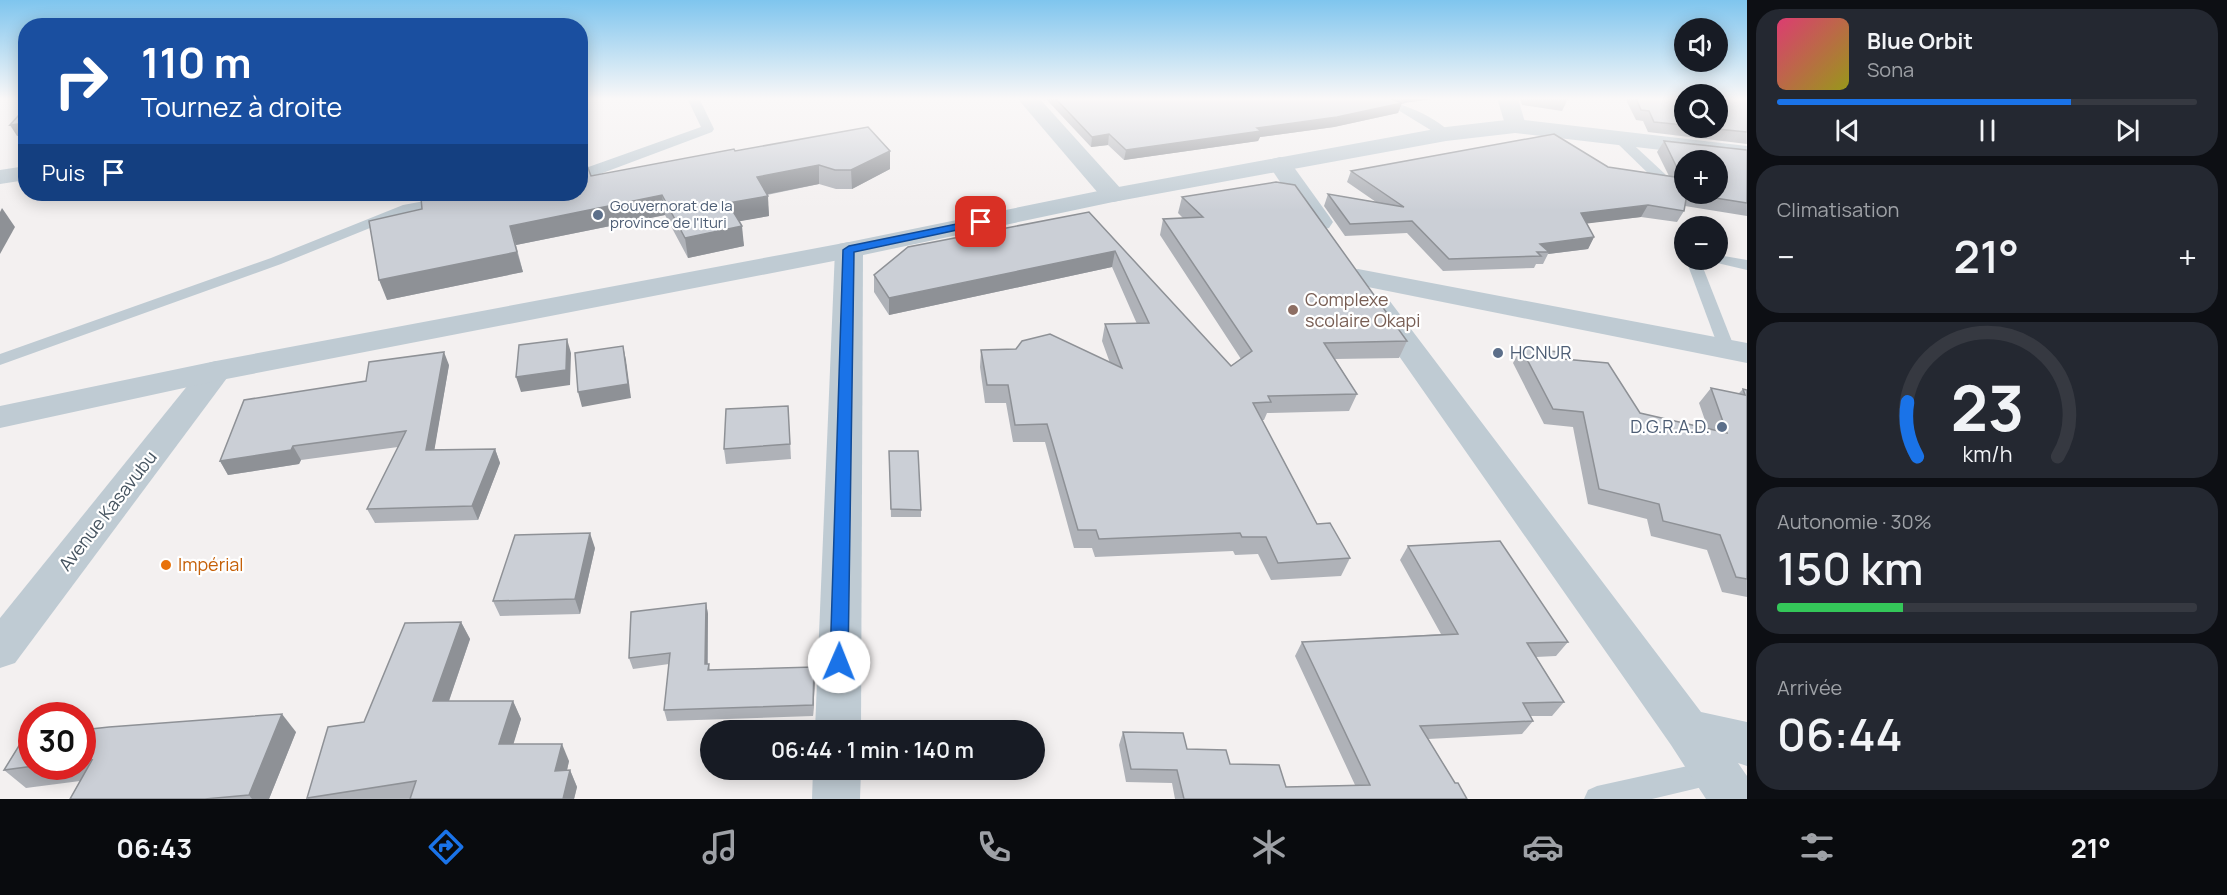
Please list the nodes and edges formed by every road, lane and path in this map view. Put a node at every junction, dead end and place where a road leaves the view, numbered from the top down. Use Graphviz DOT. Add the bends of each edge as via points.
graph roads {
  1 [pos="691,135"];
  2 [pos="1061,135"];
  3 [pos="1439,135"];
  4 [pos="1590,135"];
  5 [pos="1620,139"];
  6 [pos="1747,153"];
  7 [pos="1280,164"];
  8 [pos="588,172"];
  9 [pos="18,174"];
  10 [pos="0,177"];
  11 [pos="1660,177"];
  12 [pos="1113,195"];
  13 [pos="444,201"];
  14 [pos="849,250"];
  15 [pos="1728,261"];
  16 [pos="1747,265"];
  17 [pos="1698,270"];
  18 [pos="1358,277"];
  19 [pos="1737,351"];
  20 [pos="0,360"];
  21 [pos="216,371"];
  22 [pos="0,417"];
  23 [pos="0,650"];
  24 [pos="838,720"];
  25 [pos="1732,772"];
  26 [pos="837,780"];
  27 [pos="836,799"];
  28 [pos="1597,799"];
  1 -- 8 [label="lane"];
  2 -- 12 [label="street"];
  3 -- 7 [label="street"];
  4 -- 5 [label="street"];
  5 -- 6 [label="street"];
  5 -- 11 [label="lane"];
  7 -- 12 [label="street"];
  7 -- 18 [label="street"];
  9 -- 10 [label="street"];
  12 -- 14 [label="street"];
  13 -- 20 [label="lane" via="408,208 276,261"];
  14 -- 21 [label="street"];
  14 -- 24 [label="street"];
  15 -- 16 [label="lane"];
  17 -- 19 [label="lane"];
  18 -- 19 [label="street"];
  18 -- 25 [label="street" via="1687,730"];
  21 -- 22 [label="street"];
  21 -- 23 [label="street, Avenue Kasavubu"];
  25 -- 28 [label="lane"];
  26 -- 27 [label="street"];
}
